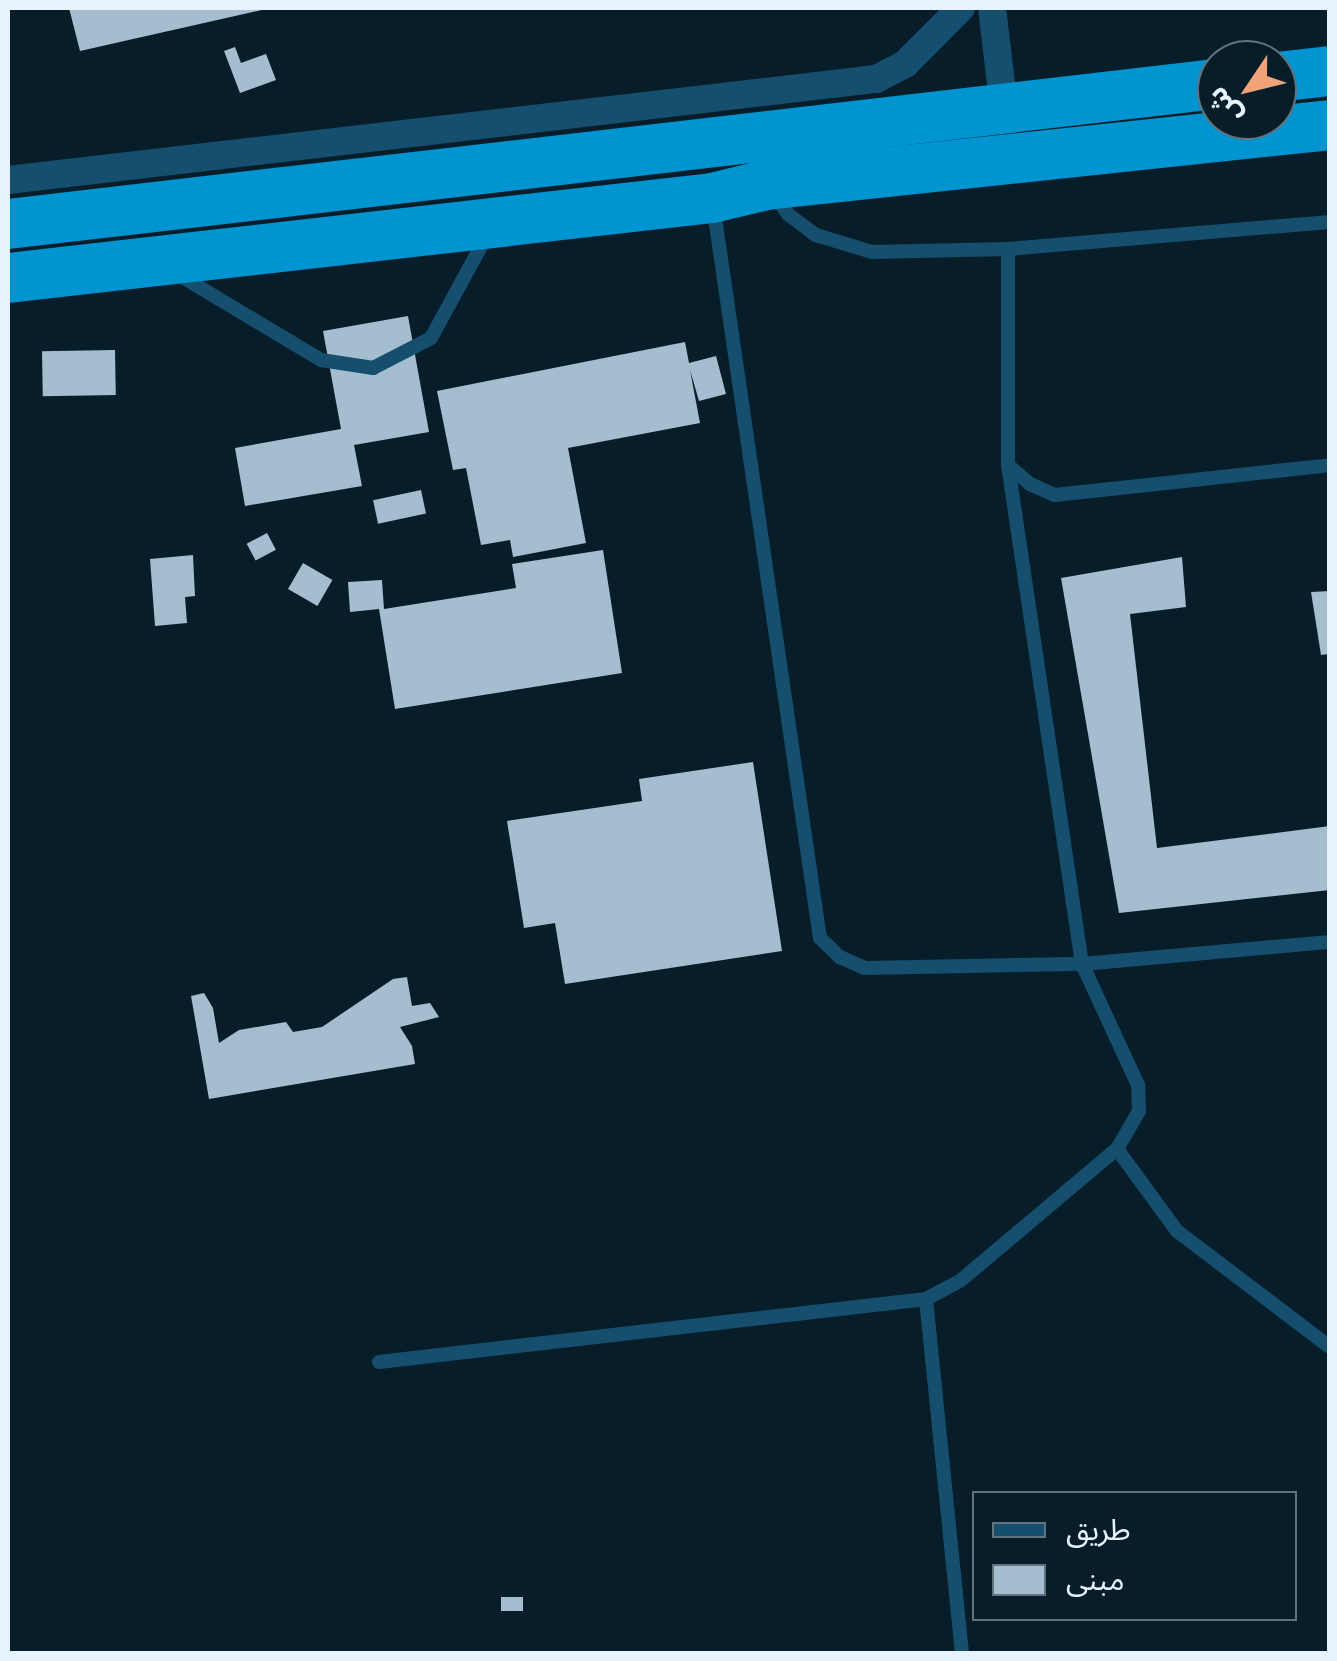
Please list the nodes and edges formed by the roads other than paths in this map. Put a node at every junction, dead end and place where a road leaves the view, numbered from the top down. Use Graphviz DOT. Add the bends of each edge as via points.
graph roads {
  1 [pos="961,8"];
  2 [pos="992,8"];
  3 [pos="1330,71"];
  4 [pos="1297,75"];
  5 [pos="1197,86"];
  6 [pos="1004,109"];
  7 [pos="1330,124"];
  8 [pos="8,180"];
  9 [pos="766,185"];
  10 [pos="712,198"];
  11 [pos="1330,222"];
  12 [pos="8,224"];
  13 [pos="492,225"];
  14 [pos="1008,249"];
  15 [pos="156,262"];
  16 [pos="8,278"];
  17 [pos="1008,465"];
  18 [pos="1330,465"];
  19 [pos="1330,942"];
  20 [pos="1082,964"];
  21 [pos="1118,1148"];
  22 [pos="926,1299"];
  23 [pos="1330,1347"];
  24 [pos="378,1362"];
  25 [pos="962,1654"];
  1 -- 8 [label="street" via="904,64 876,79"];
  2 -- 6 [label="street"];
  3 -- 4 [label="highway"];
  5 -- 6 [label="highway"];
  6 -- 12 [label="highway"];
  7 -- 9 [label="highway"];
  9 -- 10 [label="highway"];
  9 -- 14 [label="lane" via="789,215 816,234 872,252"];
  10 -- 13 [label="highway"];
  10 -- 20 [label="lane" via="820,938 865,968"];
  11 -- 14 [label="lane"];
  13 -- 15 [label="highway"];
  13 -- 15 [label="lane" via="431,338 374,368 321,360"];
  14 -- 17 [label="lane"];
  15 -- 16 [label="highway"];
  17 -- 18 [label="lane" via="1055,495"];
  17 -- 20 [label="lane"];
  19 -- 20 [label="lane"];
  20 -- 21 [label="lane" via="1138,1085 1139,1111"];
  21 -- 22 [label="lane" via="960,1281"];
  21 -- 23 [label="lane" via="1177,1230"];
  22 -- 24 [label="lane"];
  22 -- 25 [label="lane"];
}
